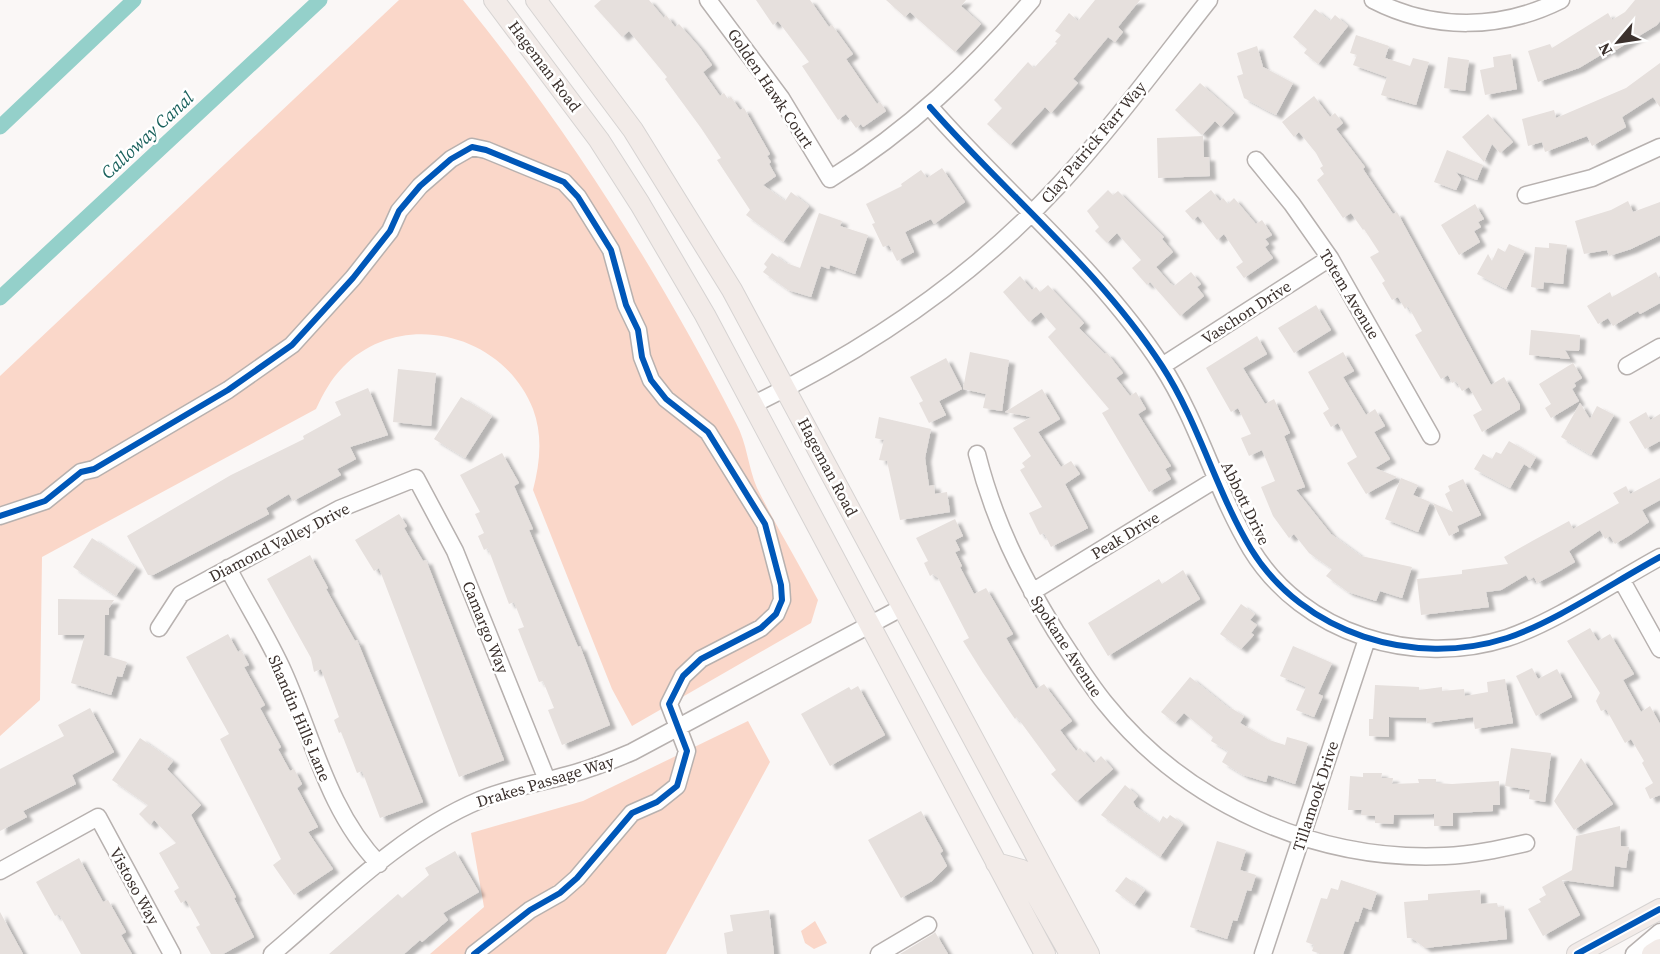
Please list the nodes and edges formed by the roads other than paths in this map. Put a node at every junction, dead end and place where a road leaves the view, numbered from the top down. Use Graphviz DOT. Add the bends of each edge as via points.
graph roads {
  1 [pos="494,0"];
  2 [pos="536,0"];
  3 [pos="708,0"];
  4 [pos="1209,0"];
  5 [pos="1373,0"];
  6 [pos="1561,0"];
  7 [pos="1026,2"];
  8 [pos="930,107"];
  9 [pos="1660,147"];
  10 [pos="1256,160"];
  11 [pos="1526,195"];
  12 [pos="1030,214"];
  13 [pos="1330,258"];
  14 [pos="1660,347"];
  15 [pos="1162,366"];
  16 [pos="1627,366"];
  17 [pos="786,389"];
  18 [pos="752,405"];
  19 [pos="1431,436"];
  20 [pos="977,454"];
  21 [pos="416,478"];
  22 [pos="1218,478"];
  23 [pos="0,516"];
  24 [pos="1660,557"];
  25 [pos="228,568"];
  26 [pos="1621,579"];
  27 [pos="1032,592"];
  28 [pos="903,607"];
  29 [pos="868,624"];
  30 [pos="159,628"];
  31 [pos="1367,639"];
  32 [pos="1660,649"];
  33 [pos="678,728"];
  34 [pos="547,780"];
  35 [pos="1301,838"];
  36 [pos="1526,843"];
  37 [pos="996,863"];
  38 [pos="379,864"];
  39 [pos="0,871"];
  40 [pos="1660,909"];
  41 [pos="928,925"];
  42 [pos="1660,932"];
  43 [pos="1660,949"];
  44 [pos="172,954"];
  45 [pos="272,954"];
  46 [pos="474,954"];
  47 [pos="879,954"];
  48 [pos="1045,954"];
  49 [pos="1070,954"];
  50 [pos="1089,954"];
  51 [pos="1263,954"];
  52 [pos="1577,954"];
  53 [pos="1634,954"];
  54 [pos="1652,954"];
  1 -- 18 [label="main road, Hageman Road" via="564,90 640,204"];
  2 -- 17 [label="main road, Hageman Road" via="596,78 674,193"];
  3 -- 8 [label="street, Golden Hawk Court" via="781,98 830,179"];
  4 -- 12 [label="street, Clay Patrick Farr Way" via="1093,147"];
  5 -- 6 [label="street" via="1409,15 1468,24 1517,17"];
  7 -- 8 [label="street" via="985,55"];
  8 -- 12 [label="street, Abbott Drive"];
  9 -- 11 [label="street" via="1592,178"];
  10 -- 13 [label="street, Totem Avenue"];
  12 -- 15 [label="street, Abbott Drive" via="1103,289"];
  12 -- 17 [label="street, Clay Patrick Farr Way" via="945,289 905,318"];
  13 -- 15 [label="street, Vaschon Drive"];
  13 -- 19 [label="street, Totem Avenue"];
  14 -- 16 [label="street"];
  15 -- 22 [label="street, Abbott Drive" via="1195,425"];
  17 -- 18 [label="street, Clay Patrick Farr Way"];
  17 -- 28 [label="main road, Hageman Road"];
  18 -- 29 [label="main road, Hageman Road"];
  20 -- 27 [label="street, Spokane Avenue" via="1000,531"];
  21 -- 25 [label="street, Diamond Valley Drive" via="339,509"];
  21 -- 34 [label="street, Camargo Way" via="455,551"];
  22 -- 27 [label="street, Peak Drive"];
  22 -- 31 [label="street, Abbott Drive" via="1240,529 1272,576 1316,614"];
  23 -- 33 [label="street" via="45,501 81,472 94,469 228,390 292,345 353,278 420,186 471,147 486,150 564,182 578,197 611,250 651,380 666,399 708,432 768,532 781,585 782,600 776,614 761,628 701,659 683,676 669,704"];
  24 -- 26 [label="street, Abbott Drive"];
  25 -- 30 [label="street, Diamond Valley Drive" via="182,594"];
  25 -- 38 [label="street, Shandin Hills Lane" via="283,672 336,804 350,829"];
  26 -- 31 [label="street, Abbott Drive" via="1533,627 1482,645 1429,650"];
  26 -- 32 [label="street"];
  27 -- 35 [label="street, Spokane Avenue" via="1083,675 1131,732 1164,762 1226,805"];
  28 -- 29 [label="street, Drakes Passage Way"];
  28 -- 50 [label="main road, Hageman Road"];
  29 -- 33 [label="street, Drakes Passage Way"];
  29 -- 37 [label="main road, Hageman Road"];
  31 -- 35 [label="street, Tillamook Drive"];
  33 -- 34 [label="street, Drakes Passage Way" via="599,766"];
  33 -- 46 [label="street" via="687,751 677,786 657,802 632,813 577,878"];
  34 -- 38 [label="street, Drakes Passage Way" via="481,799 448,815"];
  35 -- 36 [label="street, Spokane Avenue" via="1344,849 1407,857 1457,855"];
  35 -- 51 [label="street, Tillamook Drive"];
  37 -- 48 [label="main road, Hageman Road"];
  37 -- 49 [label="main road" via="1022,870"];
  38 -- 45 [label="street, Drakes Passage Way"];
  39 -- 44 [label="street, Vistoso Way" via="98,817"];
  40 -- 52 [label="main road"];
  41 -- 47 [label="street"];
  42 -- 53 [label="street"];
  43 -- 54 [label="main road"];
}
